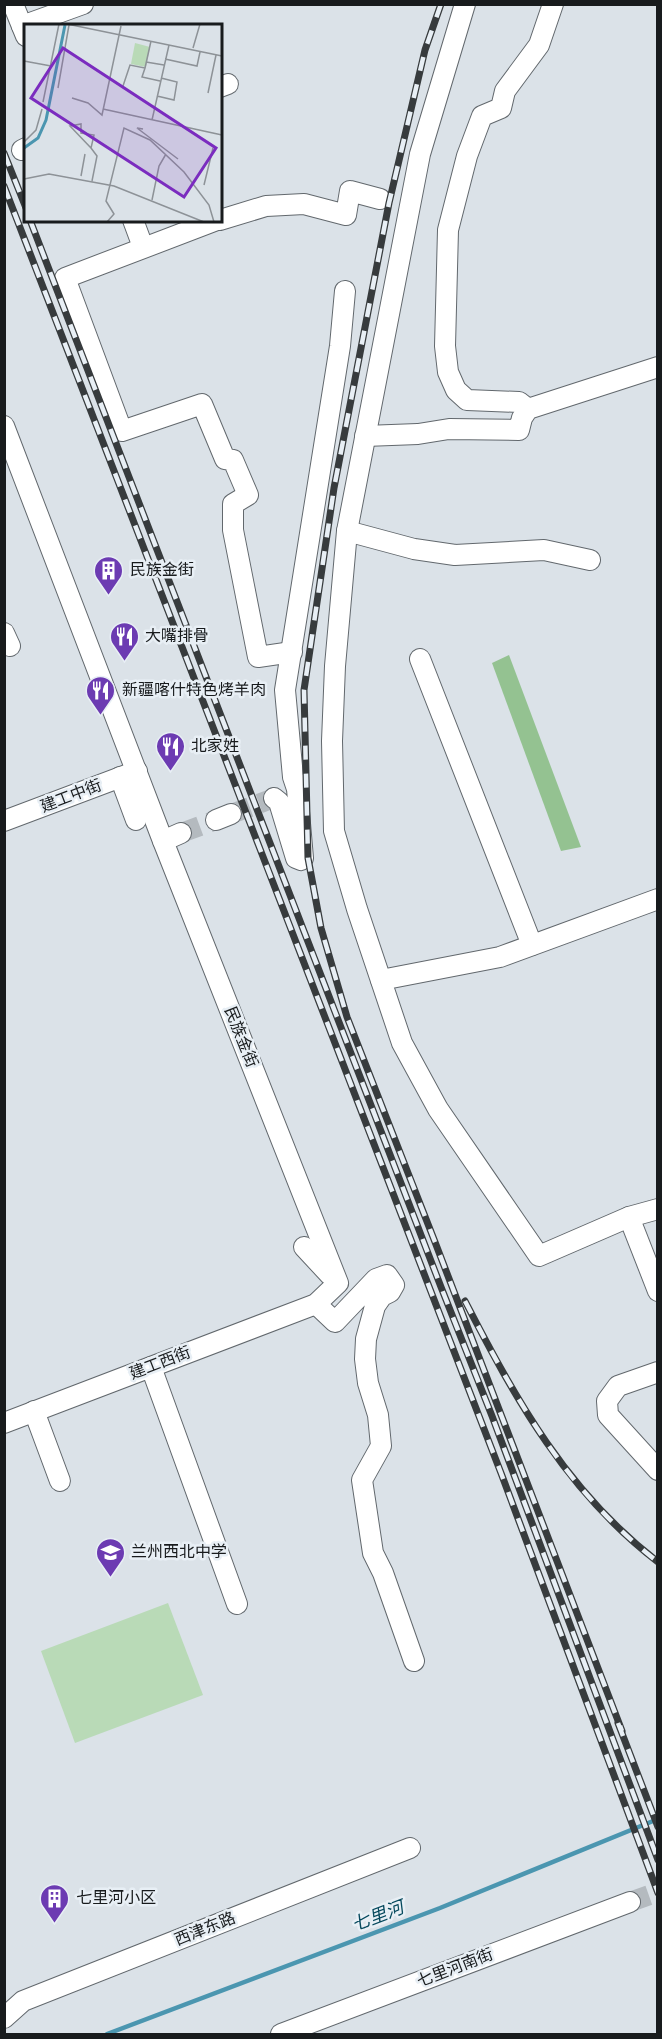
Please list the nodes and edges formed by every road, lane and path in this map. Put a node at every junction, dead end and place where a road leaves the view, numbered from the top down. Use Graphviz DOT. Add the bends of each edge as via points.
graph roads {
  1 [pos="13,4"];
  2 [pos="82,4"];
  3 [pos="465,4"];
  4 [pos="553,4"];
  5 [pos="39,24"];
  6 [pos="24,31"];
  7 [pos="380,199"];
  8 [pos="222,219"];
  9 [pos="134,222"];
  10 [pos="214,222"];
  11 [pos="143,248"];
  12 [pos="345,291"];
  13 [pos="657,367"];
  14 [pos="528,409"];
  15 [pos="4,426"];
  16 [pos="365,436"];
  17 [pos="347,531"];
  18 [pos="590,560"];
  19 [pos="292,652"];
  20 [pos="420,659"];
  21 [pos="129,774"];
  22 [pos="274,798"];
  23 [pos="136,820"];
  24 [pos="4,821"];
  25 [pos="657,899"];
  26 [pos="532,945"];
  27 [pos="381,980"];
  28 [pos="657,1209"];
  29 [pos="629,1217"];
  30 [pos="304,1247"];
  31 [pos="338,1283"];
  32 [pos="657,1291"];
  33 [pos="316,1304"];
  34 [pos="151,1367"];
  35 [pos="657,1372"];
  36 [pos="34,1412"];
  37 [pos="4,1423"];
  38 [pos="657,1470"];
  39 [pos="60,1481"];
  40 [pos="237,1604"];
  41 [pos="414,1661"];
  42 [pos="410,1848"];
  43 [pos="630,1902"];
  44 [pos="4,2018"];
  45 [pos="281,2034"];
  1 -- 6 [label="street"];
  2 -- 5 [label="street"];
  3 -- 16 [label="street" via="420,154"];
  4 -- 14 [label="street" via="539,45 505,91 501,108 482,116 448,230 445,346 448,372 456,390 467,400 519,402"];
  7 -- 8 [label="street" via="350,191 346,215 304,204 266,206"];
  9 -- 11 [label="street"];
  10 -- 11 [label="street"];
  11 -- 19 [label="street" via="65,278 123,431 202,404 225,459 233,460 248,495 232,504 233,530 258,657"];
  12 -- 19 [label="street"];
  13 -- 14 [label="street"];
  14 -- 16 [label="street" via="519,430 449,429"];
  15 -- 21 [label="street, 民族金街"];
  16 -- 17 [label="street"];
  17 -- 18 [label="street" via="454,555 544,550"];
  17 -- 27 [label="street" via="332,730 334,831"];
  19 -- 22 [label="street" via="285,690 301,860 296,858 279,802"];
  20 -- 26 [label="street"];
  21 -- 23 [label="street"];
  21 -- 24 [label="street, 建工中街"];
  21 -- 31 [label="street, 民族金街" via="172,837"];
  25 -- 26 [label="street"];
  26 -- 27 [label="street" via="500,957"];
  27 -- 29 [label="street" via="402,1043 438,1109 539,1256"];
  28 -- 29 [label="street"];
  29 -- 32 [label="street"];
  30 -- 31 [label="street"];
  31 -- 33 [label="street"];
  33 -- 34 [label="street, 建工西街"];
  33 -- 41 [label="street" via="335,1322 376,1279 387,1275 394,1285 375,1306 366,1339 368,1383 378,1414 381,1446 362,1480 373,1553"];
  34 -- 36 [label="street, 建工西街"];
  34 -- 40 [label="street"];
  35 -- 38 [label="street" via="618,1386 607,1401 608,1415"];
  36 -- 37 [label="street, 建工西街"];
  36 -- 39 [label="street"];
  42 -- 44 [label="street, 西津东路" via="23,2001"];
  43 -- 45 [label="street, 七里河南街"];
}
